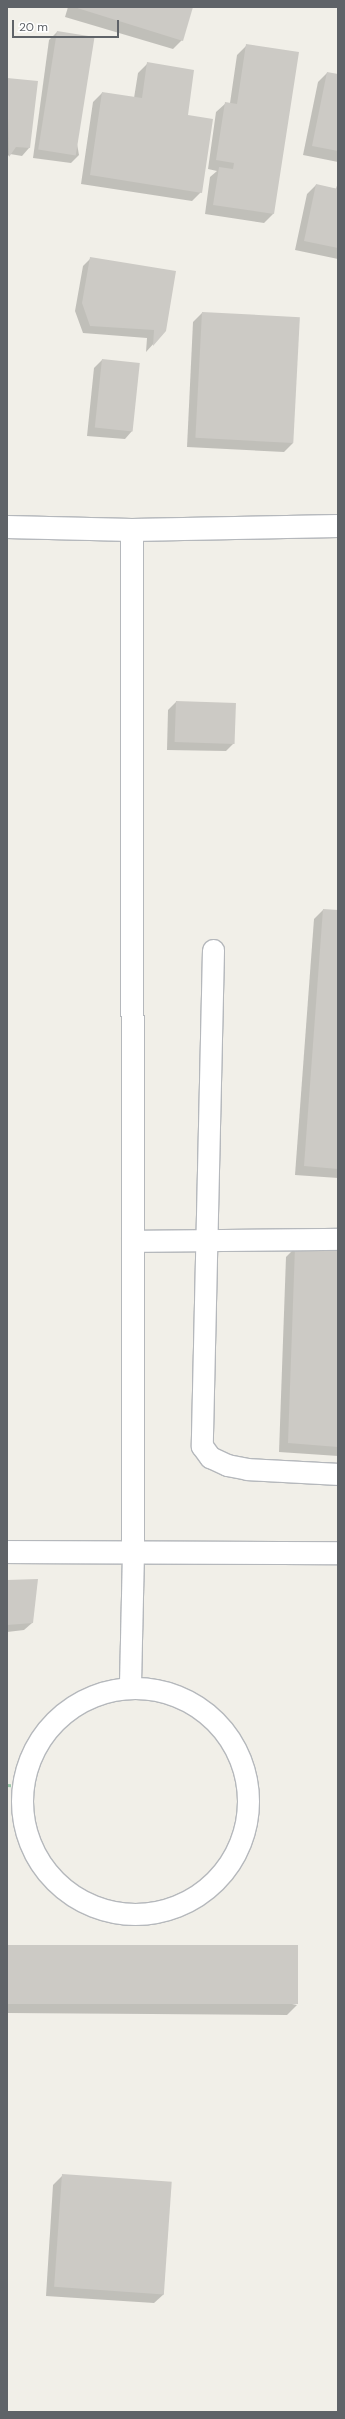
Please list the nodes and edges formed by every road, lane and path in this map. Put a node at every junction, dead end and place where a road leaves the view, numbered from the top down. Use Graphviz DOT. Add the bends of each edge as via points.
graph roads {
  1 [pos="7,526"];
  2 [pos="338,526"];
  3 [pos="132,530"];
  4 [pos="213,950"];
  5 [pos="338,1239"];
  6 [pos="205,1240"];
  7 [pos="132,1241"];
  8 [pos="338,1474"];
  9 [pos="7,1552"];
  10 [pos="133,1552"];
  11 [pos="338,1553"];
  12 [pos="130,1684"];
  13 [pos="16,1785"];
  1 -- 3 [label="street"];
  2 -- 3 [label="street"];
  3 -- 7 [label="street"];
  4 -- 6 [label="lane"];
  5 -- 6 [label="lane"];
  6 -- 7 [label="lane"];
  6 -- 8 [label="lane" via="202,1446 210,1457 227,1465 247,1469"];
  7 -- 10 [label="street"];
  9 -- 10 [label="street"];
  10 -- 11 [label="street"];
  10 -- 12 [label="lane"];
  12 -- 13 [label="lane" via="63,1710 23,1770"];
  12 -- 13 [label="lane" via="199,1704 244,1760 247,1832 208,1893 140,1918 71,1899 27,1842"];
}
